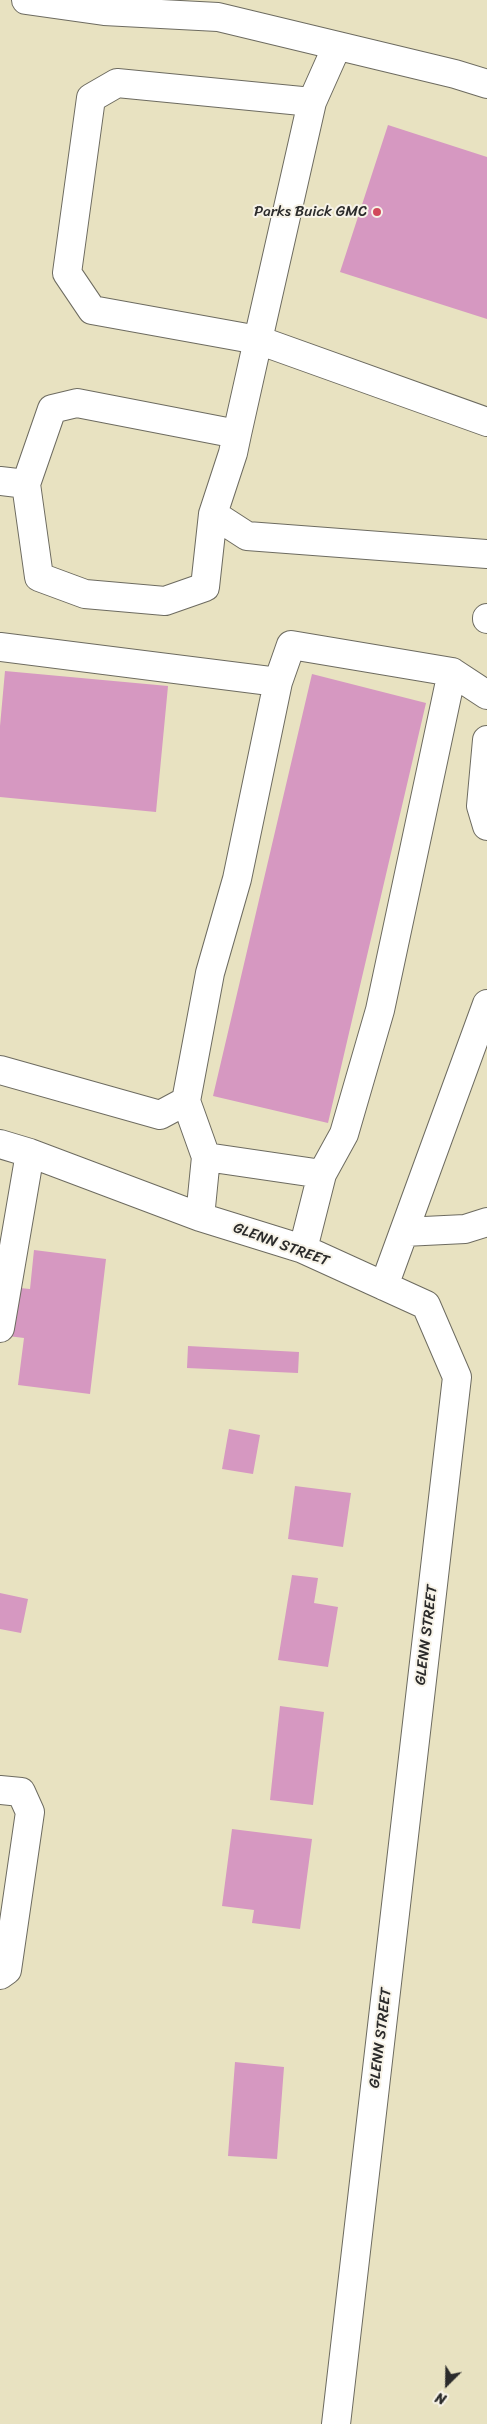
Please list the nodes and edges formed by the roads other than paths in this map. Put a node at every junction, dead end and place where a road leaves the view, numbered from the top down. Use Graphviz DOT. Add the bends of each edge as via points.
graph roads {
  1 [pos="26,0"];
  2 [pos="337,46"];
  3 [pos="487,84"];
  4 [pos="312,102"];
  5 [pos="258,340"];
  6 [pos="487,422"];
  7 [pos="237,434"];
  8 [pos="13,483"];
  9 [pos="213,514"];
  10 [pos="487,554"];
  11 [pos="0,646"];
  12 [pos="452,672"];
  13 [pos="278,682"];
  14 [pos="487,695"];
  15 [pos="487,740"];
  16 [pos="487,826"];
  17 [pos="487,1004"];
  18 [pos="0,1070"];
  19 [pos="186,1101"];
  20 [pos="0,1144"];
  21 [pos="30,1153"];
  22 [pos="206,1157"];
  23 [pos="322,1174"];
  24 [pos="200,1216"];
  25 [pos="487,1222"];
  26 [pos="404,1232"];
  27 [pos="303,1249"];
  28 [pos="384,1286"];
  29 [pos="0,1328"];
  30 [pos="11,1791"];
  31 [pos="0,1975"];
  32 [pos="336,2424"];
  1 -- 2 [label="street" via="104,10 218,17"];
  2 -- 3 [label="street"];
  2 -- 4 [label="street"];
  4 -- 5 [label="street"];
  4 -- 5 [label="street" via="117,83 91,98 66,273 92,310"];
  5 -- 6 [label="street"];
  5 -- 7 [label="street"];
  7 -- 8 [label="street" via="77,403 52,409"];
  7 -- 9 [label="street"];
  8 -- 9 [label="street" via="39,577 85,594 165,601 205,587"];
  9 -- 10 [label="street" via="247,536"];
  11 -- 13 [label="street"];
  12 -- 13 [label="street" via="291,645"];
  12 -- 14 [label="street"];
  12 -- 23 [label="street" via="380,1010 344,1134"];
  13 -- 19 [label="street" via="237,879 210,973"];
  15 -- 16 [label="street" via="481,806"];
  17 -- 26 [label="street"];
  18 -- 19 [label="street" via="160,1115"];
  19 -- 22 [label="street"];
  20 -- 21 [label="street, GLENN STREET"];
  21 -- 24 [label="street, GLENN STREET"];
  21 -- 29 [label="street"];
  22 -- 23 [label="street"];
  22 -- 24 [label="street"];
  23 -- 27 [label="street"];
  24 -- 27 [label="street, GLENN STREET"];
  25 -- 26 [label="street" via="465,1230"];
  26 -- 28 [label="street"];
  27 -- 28 [label="street, GLENN STREET"];
  28 -- 32 [label="street, GLENN STREET" via="426,1305 457,1377"];
  30 -- 31 [label="street" via="30,1812 7,1970"];
}
